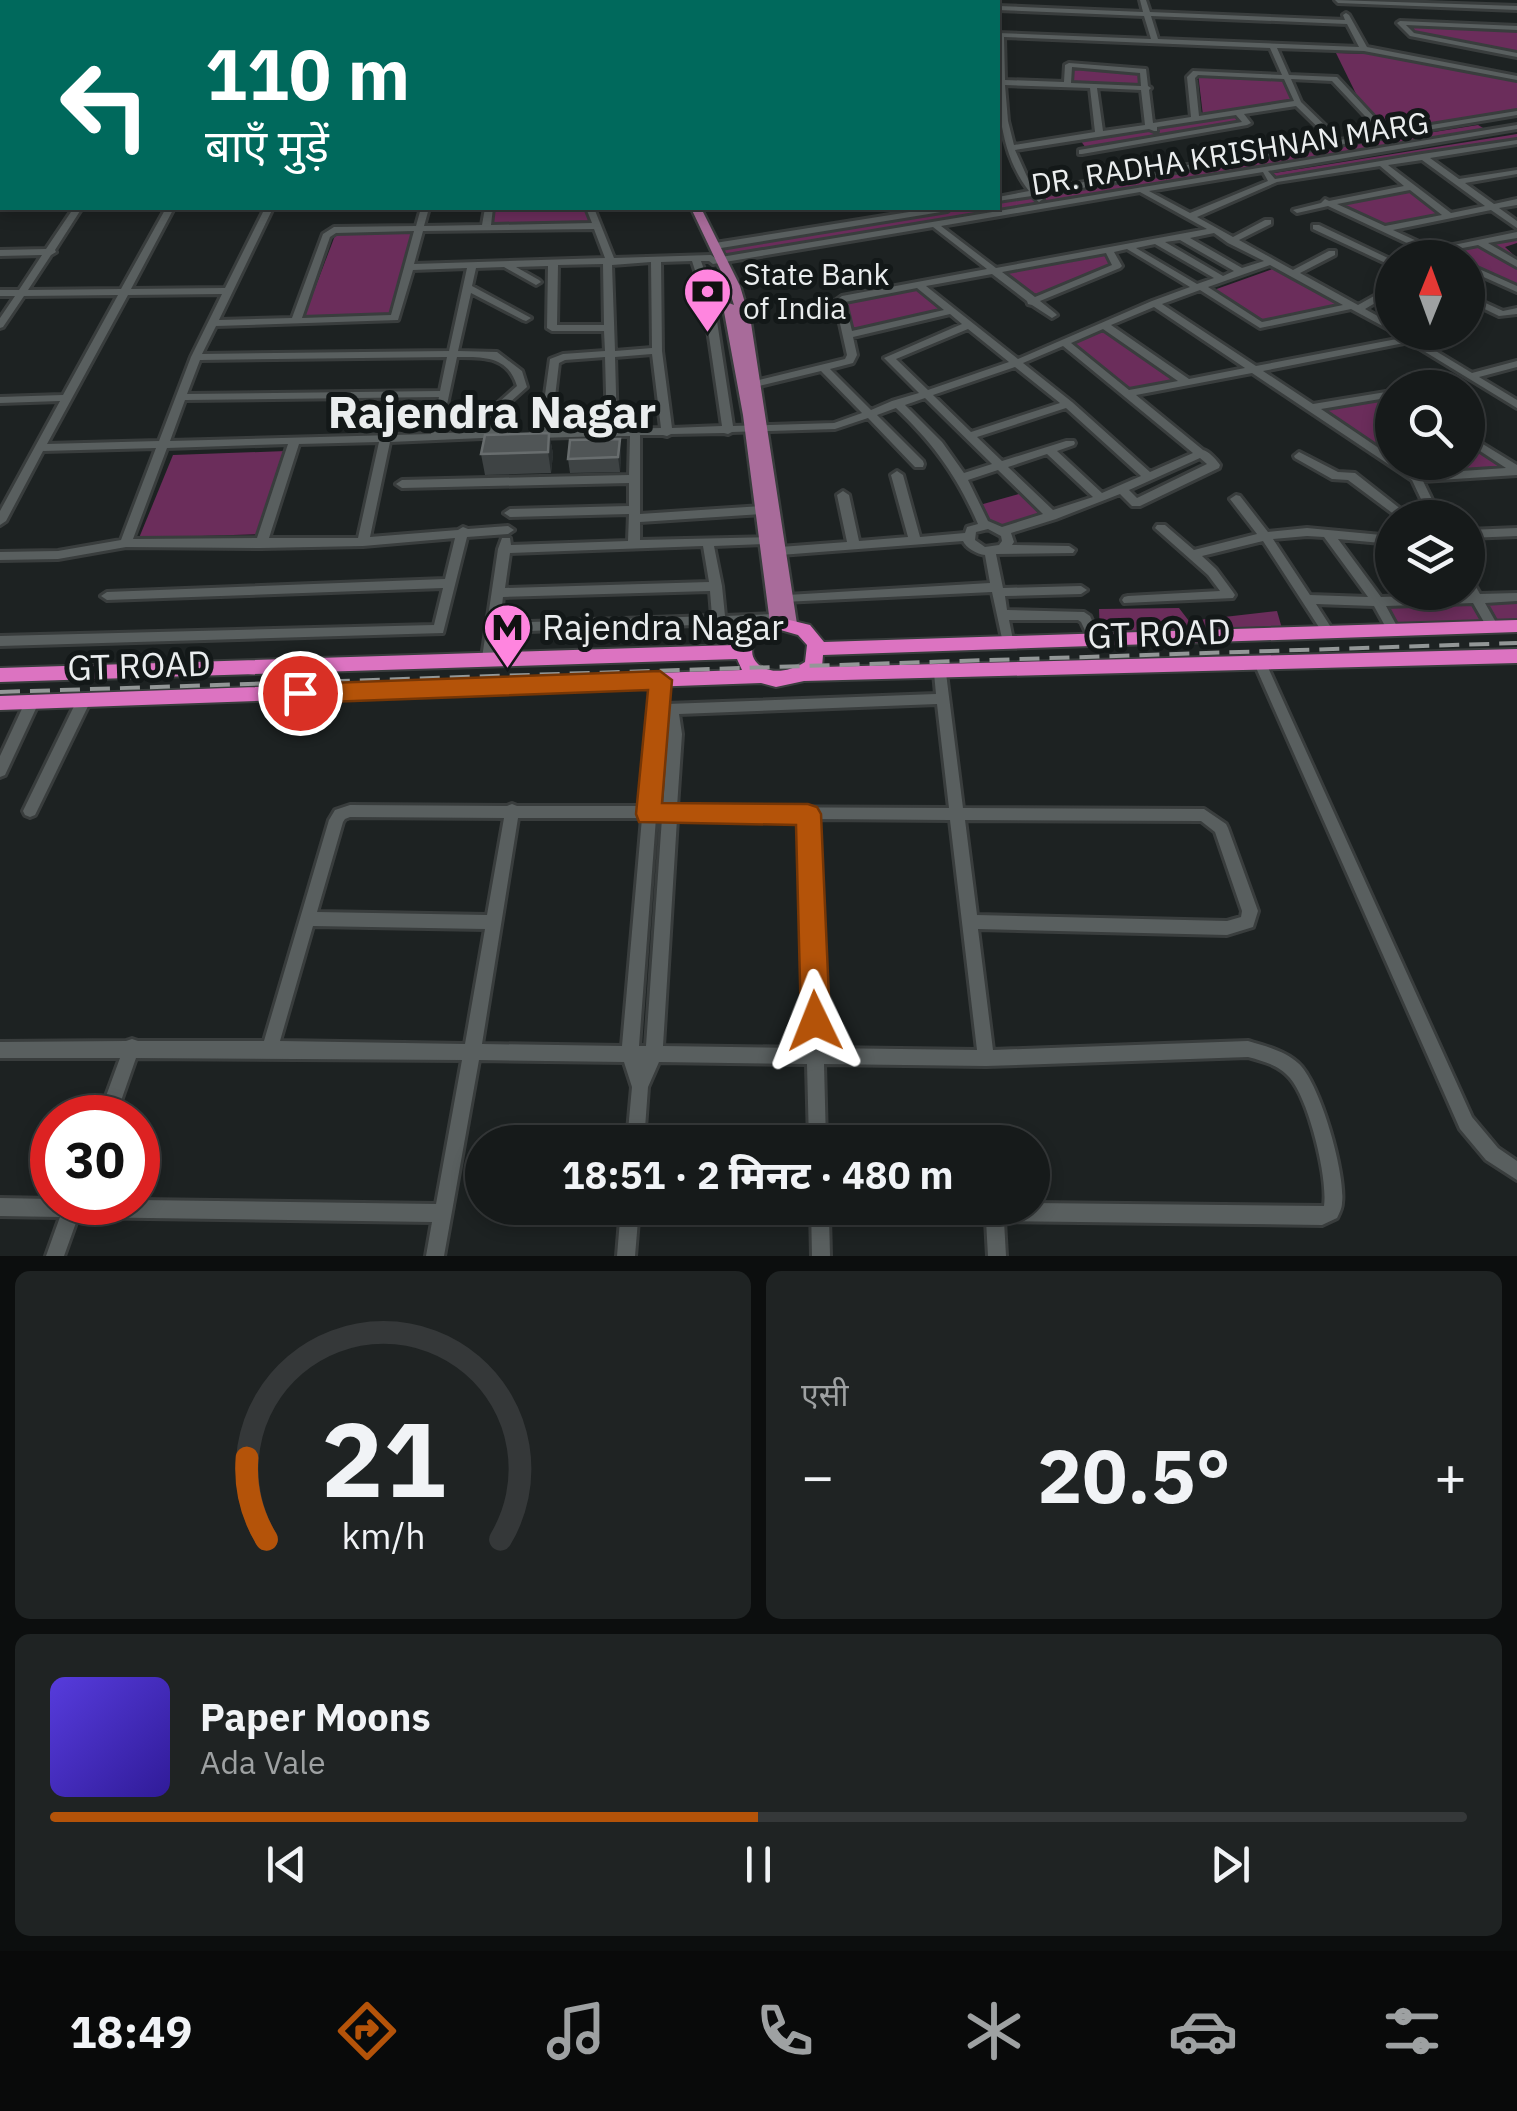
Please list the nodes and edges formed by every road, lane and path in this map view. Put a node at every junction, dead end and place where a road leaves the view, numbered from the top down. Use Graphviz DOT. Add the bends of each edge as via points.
graph roads {
  1 [pos="1035,0"];
  2 [pos="1143,0"];
  3 [pos="1506,0"];
  4 [pos="1338,1"];
  5 [pos="1397,2"];
  6 [pos="1453,3"];
  7 [pos="1201,7"];
  8 [pos="1000,8"];
  9 [pos="1514,8"];
  10 [pos="1037,10"];
  11 [pos="1062,11"];
  12 [pos="1147,14"];
  13 [pos="1205,16"];
  14 [pos="1349,22"];
  15 [pos="1467,26"];
  16 [pos="1517,28"];
  17 [pos="1000,35"];
  18 [pos="1066,38"];
  19 [pos="1156,41"];
  20 [pos="1272,46"];
  21 [pos="1364,49"];
  22 [pos="1517,55"];
  23 [pos="1282,74"];
  24 [pos="1516,77"];
  25 [pos="1000,82"];
  26 [pos="1067,86"];
  27 [pos="1092,86"];
  28 [pos="1146,88"];
  29 [pos="1298,102"];
  30 [pos="1238,112"];
  31 [pos="1517,113"];
  32 [pos="1195,118"];
  33 [pos="1473,121"];
  34 [pos="1149,126"];
  35 [pos="1517,128"];
  36 [pos="1491,131"];
  37 [pos="1100,134"];
  38 [pos="1392,134"];
  39 [pos="1164,137"];
  40 [pos="1074,138"];
  41 [pos="1517,142"];
  42 [pos="1338,143"];
  43 [pos="1412,146"];
  44 [pos="1011,148"];
  45 [pos="1082,152"];
  46 [pos="1352,153"];
  47 [pos="1426,159"];
  48 [pos="1088,163"];
  49 [pos="1383,166"];
  50 [pos="1517,172"];
  51 [pos="1266,173"];
  52 [pos="1279,180"];
  53 [pos="1457,182"];
  54 [pos="1410,187"];
  55 [pos="1143,191"];
  56 [pos="1034,193"];
  57 [pos="1000,199"];
  58 [pos="1325,202"];
  59 [pos="1517,202"];
  60 [pos="1490,207"];
  61 [pos="169,210"];
  62 [pos="268,210"];
  63 [pos="425,210"];
  64 [pos="489,210"];
  65 [pos="591,210"];
  66 [pos="688,210"];
  67 [pos="697,210"];
  68 [pos="938,210"];
  69 [pos="1297,210"];
  70 [pos="76,211"];
  71 [pos="1046,211"];
  72 [pos="1449,216"];
  73 [pos="1190,217"];
  74 [pos="1268,222"];
  75 [pos="1517,224"];
  76 [pos="598,226"];
  77 [pos="938,227"];
  78 [pos="1316,227"];
  79 [pos="420,228"];
  80 [pos="486,228"];
  81 [pos="1385,229"];
  82 [pos="1213,231"];
  83 [pos="1517,234"];
  84 [pos="1182,237"];
  85 [pos="1408,240"];
  86 [pos="1231,241"];
  87 [pos="1485,241"];
  88 [pos="1158,242"];
  89 [pos="1485,245"];
  90 [pos="1130,248"];
  91 [pos="52,252"];
  92 [pos="1110,252"];
  93 [pos="0,253"];
  94 [pos="1332,253"];
  95 [pos="1375,254"];
  96 [pos="716,258"];
  97 [pos="696,259"];
  98 [pos="656,261"];
  99 [pos="609,262"];
  100 [pos="1269,262"];
  101 [pos="553,264"];
  102 [pos="1517,264"];
  103 [pos="506,265"];
  104 [pos="472,266"];
  105 [pos="410,267"];
  106 [pos="992,270"];
  107 [pos="1242,272"];
  108 [pos="1291,274"];
  109 [pos="1485,275"];
  110 [pos="1222,279"];
  111 [pos="536,282"];
  112 [pos="919,285"];
  113 [pos="467,287"];
  114 [pos="1198,287"];
  115 [pos="1517,289"];
  116 [pos="230,291"];
  117 [pos="123,292"];
  118 [pos="0,293"];
  119 [pos="23,293"];
  120 [pos="1375,298"];
  121 [pos="1031,302"];
  122 [pos="1155,303"];
  123 [pos="1485,306"];
  124 [pos="1356,308"];
  125 [pos="951,311"];
  126 [pos="1517,311"];
  127 [pos="1052,315"];
  128 [pos="526,318"];
  129 [pos="1375,319"];
  130 [pos="296,321"];
  131 [pos="212,323"];
  132 [pos="0,325"];
  133 [pos="968,325"];
  134 [pos="1104,325"];
  135 [pos="608,328"];
  136 [pos="848,335"];
  137 [pos="1064,342"];
  138 [pos="1375,343"];
  139 [pos="1428,350"];
  140 [pos="657,351"];
  141 [pos="454,354"];
  142 [pos="608,354"];
  143 [pos="196,357"];
  144 [pos="1016,363"];
  145 [pos="1517,364"];
  146 [pos="826,369"];
  147 [pos="1249,370"];
  148 [pos="1461,370"];
  149 [pos="1485,372"];
  150 [pos="1187,382"];
  151 [pos="755,384"];
  152 [pos="1485,385"];
  153 [pos="926,393"];
  154 [pos="1130,393"];
  155 [pos="445,394"];
  156 [pos="181,397"];
  157 [pos="1375,397"];
  158 [pos="64,398"];
  159 [pos="0,400"];
  160 [pos="896,403"];
  161 [pos="1068,404"];
  162 [pos="1517,405"];
  163 [pos="1310,408"];
  164 [pos="869,412"];
  165 [pos="757,430"];
  166 [pos="728,431"];
  167 [pos="667,433"];
  168 [pos="612,434"];
  169 [pos="635,434"];
  170 [pos="492,435"];
  171 [pos="510,435"];
  172 [pos="528,435"];
  173 [pos="545,435"];
  174 [pos="972,435"];
  175 [pos="385,438"];
  176 [pos="435,438"];
  177 [pos="296,442"];
  178 [pos="1070,443"];
  179 [pos="162,446"];
  180 [pos="39,448"];
  181 [pos="1485,449"];
  182 [pos="1049,450"];
  183 [pos="1375,451"];
  184 [pos="1203,452"];
  185 [pos="1299,456"];
  186 [pos="918,464"];
  187 [pos="1002,466"];
  188 [pos="1517,470"];
  189 [pos="1485,473"];
  190 [pos="897,475"];
  191 [pos="964,477"];
  192 [pos="1149,477"];
  193 [pos="635,479"];
  194 [pos="402,484"];
  195 [pos="1122,489"];
  196 [pos="843,495"];
  197 [pos="1101,498"];
  198 [pos="1236,499"];
  199 [pos="1383,500"];
  200 [pos="762,510"];
  201 [pos="635,514"];
  202 [pos="1052,516"];
  203 [pos="0,521"];
  204 [pos="509,522"];
  205 [pos="984,525"];
  206 [pos="1161,528"];
  207 [pos="463,531"];
  208 [pos="1003,531"];
  209 [pos="1517,532"];
  210 [pos="1485,533"];
  211 [pos="1328,534"];
  212 [pos="968,537"];
  213 [pos="1266,537"];
  214 [pos="766,540"];
  215 [pos="916,541"];
  216 [pos="1375,541"];
  217 [pos="363,542"];
  218 [pos="126,543"];
  219 [pos="261,544"];
  220 [pos="708,544"];
  221 [pos="634,545"];
  222 [pos="854,545"];
  223 [pos="504,549"];
  224 [pos="1068,550"];
  225 [pos="780,551"];
  226 [pos="996,551"];
  227 [pos="1192,555"];
  228 [pos="0,556"];
  229 [pos="450,583"];
  230 [pos="716,586"];
  231 [pos="998,590"];
  232 [pos="1082,590"];
  233 [pos="498,593"];
  234 [pos="107,596"];
  235 [pos="1517,597"];
  236 [pos="1375,598"];
  237 [pos="1485,598"];
  238 [pos="787,599"];
  239 [pos="1309,599"];
  240 [pos="1128,600"];
  241 [pos="1375,602"];
  242 [pos="1382,610"];
  243 [pos="1482,610"];
  244 [pos="1002,615"];
  245 [pos="719,621"];
  246 [pos="781,622"];
  247 [pos="1492,626"];
  248 [pos="1517,626"];
  249 [pos="492,628"];
  250 [pos="1393,630"];
  251 [pos="1328,632"];
  252 [pos="1094,638"];
  253 [pos="1007,640"];
  254 [pos="0,641"];
  255 [pos="818,649"];
  256 [pos="742,652"];
  257 [pos="1517,656"];
  258 [pos="488,658"];
  259 [pos="1260,664"];
  260 [pos="940,673"];
  261 [pos="803,674"];
  262 [pos="0,675"];
  263 [pos="760,676"];
  264 [pos="660,680"];
  265 [pos="944,699"];
  266 [pos="84,700"];
  267 [pos="32,702"];
  268 [pos="1,704"];
  269 [pos="664,707"];
  270 [pos="0,772"];
  271 [pos="512,810"];
  272 [pos="30,811"];
  273 [pos="648,814"];
  274 [pos="670,814"];
  275 [pos="808,814"];
  276 [pos="958,814"];
  277 [pos="308,918"];
  278 [pos="494,922"];
  279 [pos="972,922"];
  280 [pos="132,1047"];
  281 [pos="270,1049"];
  282 [pos="0,1050"];
  283 [pos="472,1052"];
  284 [pos="630,1054"];
  285 [pos="654,1054"];
  286 [pos="816,1056"];
  287 [pos="986,1058"];
  288 [pos="640,1087"];
  289 [pos="114,1095"];
  290 [pos="637,1125"];
  291 [pos="818,1125"];
  292 [pos="1517,1171"];
  293 [pos="30,1207"];
  294 [pos="160,1207"];
  295 [pos="0,1208"];
  296 [pos="443,1213"];
  297 [pos="1050,1213"];
  298 [pos="66,1225"];
  299 [pos="629,1225"];
  300 [pos="820,1225"];
  301 [pos="995,1225"];
  302 [pos="55,1256"];
  303 [pos="435,1256"];
  304 [pos="626,1256"];
  305 [pos="821,1256"];
  306 [pos="997,1256"];
  1 -- 10 [label="street"];
  2 -- 12 [label="street"];
  3 -- 9 [label="street"];
  4 -- 5 [label="street"];
  4 -- 14 [label="street"];
  5 -- 6 [label="street"];
  6 -- 9 [label="street"];
  6 -- 15 [label="street"];
  7 -- 13 [label="street"];
  8 -- 10 [label="street"];
  10 -- 11 [label="street"];
  11 -- 12 [label="street"];
  11 -- 18 [label="street"];
  12 -- 13 [label="street"];
  12 -- 19 [label="street"];
  13 -- 14 [label="street"];
  14 -- 21 [label="street"];
  15 -- 16 [label="street"];
  15 -- 22 [label="street" via="1400,24 1412,35"];
  17 -- 18 [label="street"];
  18 -- 19 [label="street"];
  19 -- 20 [label="street"];
  20 -- 21 [label="street"];
  20 -- 23 [label="street"];
  21 -- 24 [label="street"];
  23 -- 29 [label="street"];
  23 -- 32 [label="street" via="1196,72 1190,83"];
  23 -- 38 [label="street" via="1340,80 1354,104"];
  25 -- 26 [label="street"];
  25 -- 44 [label="street"];
  26 -- 27 [label="street"];
  26 -- 28 [label="street" via="1066,67 1074,65 1140,70"];
  27 -- 28 [label="street"];
  27 -- 37 [label="street"];
  28 -- 34 [label="street"];
  29 -- 30 [label="street"];
  29 -- 42 [label="street"];
  30 -- 32 [label="street"];
  30 -- 39 [label="street" via="1247,123"];
  31 -- 33 [label="street"];
  32 -- 34 [label="street"];
  33 -- 36 [label="street"];
  33 -- 38 [label="street"];
  34 -- 37 [label="street"];
  34 -- 39 [label="street"];
  35 -- 36 [label="street"];
  35 -- 43 [label="street, DR. RADHA KRISHNAN MARG"];
  36 -- 43 [label="street"];
  37 -- 40 [label="street"];
  38 -- 42 [label="street"];
  38 -- 43 [label="street"];
  39 -- 45 [label="street"];
  40 -- 44 [label="street"];
  40 -- 45 [label="street"];
  41 -- 47 [label="street"];
  42 -- 46 [label="street"];
  42 -- 56 [label="street"];
  43 -- 46 [label="street"];
  43 -- 47 [label="street"];
  43 -- 51 [label="street, DR. RADHA KRISHNAN MARG"];
  44 -- 56 [label="street"];
  45 -- 48 [label="street"];
  46 -- 55 [label="street"];
  47 -- 49 [label="street"];
  47 -- 53 [label="street"];
  49 -- 52 [label="street"];
  49 -- 54 [label="street"];
  50 -- 53 [label="street"];
  51 -- 55 [label="street, DR. RADHA KRISHNAN MARG"];
  51 -- 73 [label="street" via="1273,182"];
  53 -- 60 [label="street"];
  54 -- 58 [label="street"];
  54 -- 72 [label="street"];
  55 -- 71 [label="street, DR. RADHA KRISHNAN MARG"];
  55 -- 73 [label="street"];
  56 -- 57 [label="street"];
  56 -- 71 [label="street"];
  58 -- 69 [label="street"];
  58 -- 81 [label="street"];
  59 -- 60 [label="street"];
  60 -- 72 [label="street"];
  60 -- 75 [label="street"];
  61 -- 117 [label="street"];
  62 -- 116 [label="street"];
  63 -- 79 [label="street"];
  64 -- 80 [label="street"];
  65 -- 76 [label="street"];
  66 -- 96 [label="main road"];
  67 -- 96 [label="main road"];
  68 -- 96 [label="street"];
  70 -- 91 [label="street"];
  71 -- 77 [label="street, DR. RADHA KRISHNAN MARG"];
  71 -- 96 [label="street"];
  72 -- 81 [label="street"];
  73 -- 82 [label="street"];
  74 -- 86 [label="street"];
  76 -- 80 [label="street"];
  76 -- 99 [label="street"];
  77 -- 96 [label="street, DR. RADHA KRISHNAN MARG"];
  77 -- 106 [label="street"];
  78 -- 95 [label="street"];
  79 -- 80 [label="street"];
  79 -- 105 [label="street"];
  79 -- 130 [label="street" via="330,233"];
  81 -- 85 [label="street"];
  82 -- 84 [label="street"];
  82 -- 86 [label="street"];
  83 -- 87 [label="street"];
  84 -- 88 [label="street"];
  84 -- 107 [label="street"];
  86 -- 100 [label="street"];
  88 -- 90 [label="street"];
  88 -- 110 [label="street"];
  89 -- 102 [label="street"];
  90 -- 92 [label="street"];
  90 -- 114 [label="street"];
  91 -- 93 [label="street"];
  91 -- 119 [label="street"];
  92 -- 106 [label="street"];
  92 -- 121 [label="street" via="1117,266"];
  94 -- 108 [label="street"];
  96 -- 97 [label="street"];
  96 -- 151 [label="main road" via="745,324"];
  96 -- 165 [label="main road"];
  97 -- 98 [label="street"];
  97 -- 166 [label="street" via="708,296"];
  98 -- 99 [label="street"];
  98 -- 140 [label="street"];
  99 -- 101 [label="street"];
  99 -- 135 [label="street"];
  100 -- 107 [label="street"];
  100 -- 108 [label="street"];
  101 -- 103 [label="street"];
  101 -- 135 [label="street" via="552,328"];
  103 -- 104 [label="street"];
  103 -- 111 [label="street"];
  104 -- 105 [label="street"];
  104 -- 113 [label="street"];
  105 -- 130 [label="street" via="395,318"];
  106 -- 112 [label="street"];
  106 -- 121 [label="street"];
  107 -- 110 [label="street"];
  108 -- 124 [label="street"];
  109 -- 115 [label="street"];
  110 -- 114 [label="street"];
  112 -- 125 [label="street"];
  112 -- 136 [label="street" via="842,300"];
  113 -- 128 [label="street"];
  113 -- 141 [label="street"];
  114 -- 122 [label="street"];
  114 -- 124 [label="street" via="1260,326"];
  116 -- 117 [label="street"];
  116 -- 131 [label="street"];
  117 -- 119 [label="street"];
  117 -- 158 [label="street"];
  118 -- 119 [label="street"];
  119 -- 132 [label="street"];
  120 -- 124 [label="street"];
  121 -- 127 [label="street"];
  122 -- 134 [label="street"];
  122 -- 147 [label="street"];
  123 -- 126 [label="street" via="1502,314"];
  124 -- 129 [label="street"];
  125 -- 133 [label="street"];
  125 -- 136 [label="street"];
  130 -- 131 [label="street"];
  131 -- 143 [label="street"];
  133 -- 144 [label="street"];
  133 -- 153 [label="street" via="890,356"];
  134 -- 137 [label="street"];
  134 -- 150 [label="street"];
  135 -- 142 [label="street"];
  136 -- 146 [label="street" via="851,358"];
  137 -- 144 [label="street"];
  137 -- 154 [label="street"];
  138 -- 147 [label="street"];
  139 -- 148 [label="street"];
  140 -- 142 [label="street"];
  140 -- 167 [label="street"];
  141 -- 143 [label="street"];
  141 -- 155 [label="street"];
  141 -- 170 [label="street" via="493,354 522,380 520,392 494,411"];
  142 -- 168 [label="street"];
  142 -- 173 [label="street" via="554,362"];
  143 -- 156 [label="street"];
  144 -- 153 [label="street"];
  144 -- 161 [label="street"];
  145 -- 149 [label="street"];
  146 -- 151 [label="street"];
  146 -- 164 [label="street"];
  147 -- 150 [label="street"];
  147 -- 163 [label="street"];
  150 -- 154 [label="street"];
  151 -- 165 [label="main road"];
  152 -- 162 [label="street"];
  153 -- 160 [label="street"];
  153 -- 174 [label="street"];
  154 -- 184 [label="street"];
  155 -- 156 [label="street"];
  155 -- 176 [label="street"];
  156 -- 179 [label="street"];
  157 -- 163 [label="street"];
  158 -- 159 [label="street"];
  158 -- 180 [label="street"];
  160 -- 164 [label="street"];
  160 -- 191 [label="street"];
  161 -- 174 [label="street"];
  161 -- 192 [label="street"];
  163 -- 183 [label="street"];
  164 -- 165 [label="street" via="835,426"];
  164 -- 186 [label="street"];
  165 -- 166 [label="street"];
  165 -- 200 [label="main road"];
  165 -- 225 [label="main road"];
  166 -- 167 [label="street"];
  167 -- 169 [label="street"];
  168 -- 169 [label="street"];
  168 -- 173 [label="street"];
  169 -- 193 [label="street"];
  170 -- 171 [label="street"];
  170 -- 176 [label="street"];
  172 -- 173 [label="street"];
  174 -- 187 [label="street"];
  175 -- 176 [label="street"];
  175 -- 177 [label="street"];
  175 -- 217 [label="street"];
  177 -- 179 [label="street"];
  177 -- 219 [label="street"];
  178 -- 182 [label="street"];
  179 -- 180 [label="street"];
  179 -- 218 [label="street"];
  180 -- 203 [label="street"];
  181 -- 188 [label="street"];
  182 -- 187 [label="street"];
  182 -- 197 [label="street"];
  184 -- 192 [label="street"];
  184 -- 195 [label="street" via="1214,467 1136,503"];
  185 -- 199 [label="street" via="1339,477 1351,476"];
  187 -- 191 [label="street"];
  187 -- 202 [label="street"];
  188 -- 189 [label="street"];
  190 -- 215 [label="street"];
  191 -- 205 [label="street"];
  192 -- 195 [label="street"];
  193 -- 194 [label="street"];
  193 -- 201 [label="street"];
  195 -- 197 [label="street"];
  196 -- 222 [label="street"];
  197 -- 202 [label="street"];
  198 -- 213 [label="street"];
  200 -- 201 [label="street"];
  200 -- 214 [label="main road"];
  201 -- 204 [label="street"];
  201 -- 221 [label="street"];
  202 -- 208 [label="street"];
  204 -- 207 [label="street"];
  204 -- 223 [label="street"];
  205 -- 208 [label="street"];
  205 -- 212 [label="street"];
  206 -- 227 [label="street"];
  207 -- 217 [label="street"];
  207 -- 229 [label="street"];
  208 -- 226 [label="street" via="1008,542"];
  209 -- 210 [label="street"];
  211 -- 213 [label="street"];
  211 -- 216 [label="street"];
  211 -- 236 [label="street"];
  212 -- 215 [label="street"];
  212 -- 226 [label="street" via="972,546"];
  213 -- 227 [label="street"];
  213 -- 239 [label="street"];
  214 -- 220 [label="street"];
  214 -- 246 [label="main road"];
  215 -- 222 [label="street"];
  217 -- 219 [label="street"];
  218 -- 219 [label="street"];
  218 -- 228 [label="street"];
  220 -- 221 [label="street"];
  220 -- 230 [label="street"];
  221 -- 223 [label="street"];
  222 -- 225 [label="street"];
  223 -- 233 [label="street"];
  224 -- 226 [label="street"];
  225 -- 238 [label="main road"];
  226 -- 231 [label="street"];
  227 -- 240 [label="street" via="1227,597"];
  229 -- 234 [label="street"];
  229 -- 254 [label="street" via="439,630"];
  230 -- 233 [label="street"];
  230 -- 245 [label="street"];
  231 -- 232 [label="street"];
  231 -- 238 [label="street"];
  231 -- 244 [label="street"];
  233 -- 249 [label="street"];
  235 -- 237 [label="street"];
  238 -- 246 [label="main road"];
  239 -- 241 [label="street"];
  239 -- 251 [label="street"];
  242 -- 250 [label="street"];
  243 -- 247 [label="street"];
  244 -- 252 [label="street" via="1080,615"];
  244 -- 253 [label="street"];
  245 -- 246 [label="street"];
  245 -- 249 [label="street"];
  246 -- 255 [label="highway" via="809,634"];
  246 -- 256 [label="highway" via="751,632"];
  247 -- 248 [label="highway, GT ROAD"];
  247 -- 250 [label="highway, GT ROAD"];
  249 -- 258 [label="street"];
  250 -- 251 [label="highway, GT ROAD"];
  251 -- 252 [label="highway, GT ROAD"];
  252 -- 253 [label="highway, GT ROAD"];
  253 -- 255 [label="highway, GT ROAD"];
  255 -- 261 [label="highway"];
  256 -- 258 [label="highway, GT ROAD"];
  256 -- 263 [label="highway"];
  257 -- 259 [label="highway, GT ROAD"];
  258 -- 262 [label="highway, GT ROAD"];
  259 -- 260 [label="highway, GT ROAD"];
  259 -- 292 [label="street" via="1466,1123"];
  260 -- 261 [label="highway, GT ROAD"];
  260 -- 265 [label="street"];
  261 -- 263 [label="highway" via="782,680"];
  263 -- 264 [label="highway, GT ROAD"];
  264 -- 266 [label="highway, GT ROAD"];
  264 -- 269 [label="street"];
  265 -- 269 [label="street"];
  265 -- 276 [label="street"];
  266 -- 267 [label="highway, GT ROAD"];
  266 -- 272 [label="street"];
  267 -- 268 [label="highway, GT ROAD"];
  267 -- 270 [label="street"];
  269 -- 273 [label="street"];
  269 -- 274 [label="street" via="675,719"];
  271 -- 273 [label="street"];
  271 -- 277 [label="street" via="340,814"];
  271 -- 278 [label="street"];
  273 -- 274 [label="street"];
  273 -- 284 [label="street"];
  274 -- 275 [label="street"];
  274 -- 285 [label="street"];
  275 -- 276 [label="street"];
  275 -- 286 [label="street"];
  276 -- 279 [label="street"];
  276 -- 279 [label="street" via="1204,815 1226,838 1250,911 1248,922 1227,928"];
  277 -- 278 [label="street"];
  277 -- 281 [label="street"];
  278 -- 283 [label="street"];
  279 -- 287 [label="street"];
  280 -- 281 [label="street"];
  280 -- 282 [label="street"];
  280 -- 289 [label="street"];
  281 -- 283 [label="street"];
  283 -- 284 [label="street"];
  283 -- 296 [label="street"];
  284 -- 285 [label="street"];
  284 -- 288 [label="street"];
  285 -- 286 [label="street"];
  285 -- 288 [label="street"];
  286 -- 287 [label="street"];
  286 -- 291 [label="street"];
  287 -- 297 [label="street" via="1231,1048 1264,1053 1303,1082 1334,1201 1322,1216"];
  288 -- 290 [label="street"];
  293 -- 295 [label="street"];
  294 -- 296 [label="street"];
  296 -- 303 [label="street"];
  298 -- 302 [label="street"];
  299 -- 304 [label="street"];
  300 -- 305 [label="street"];
  301 -- 306 [label="street"];
}
